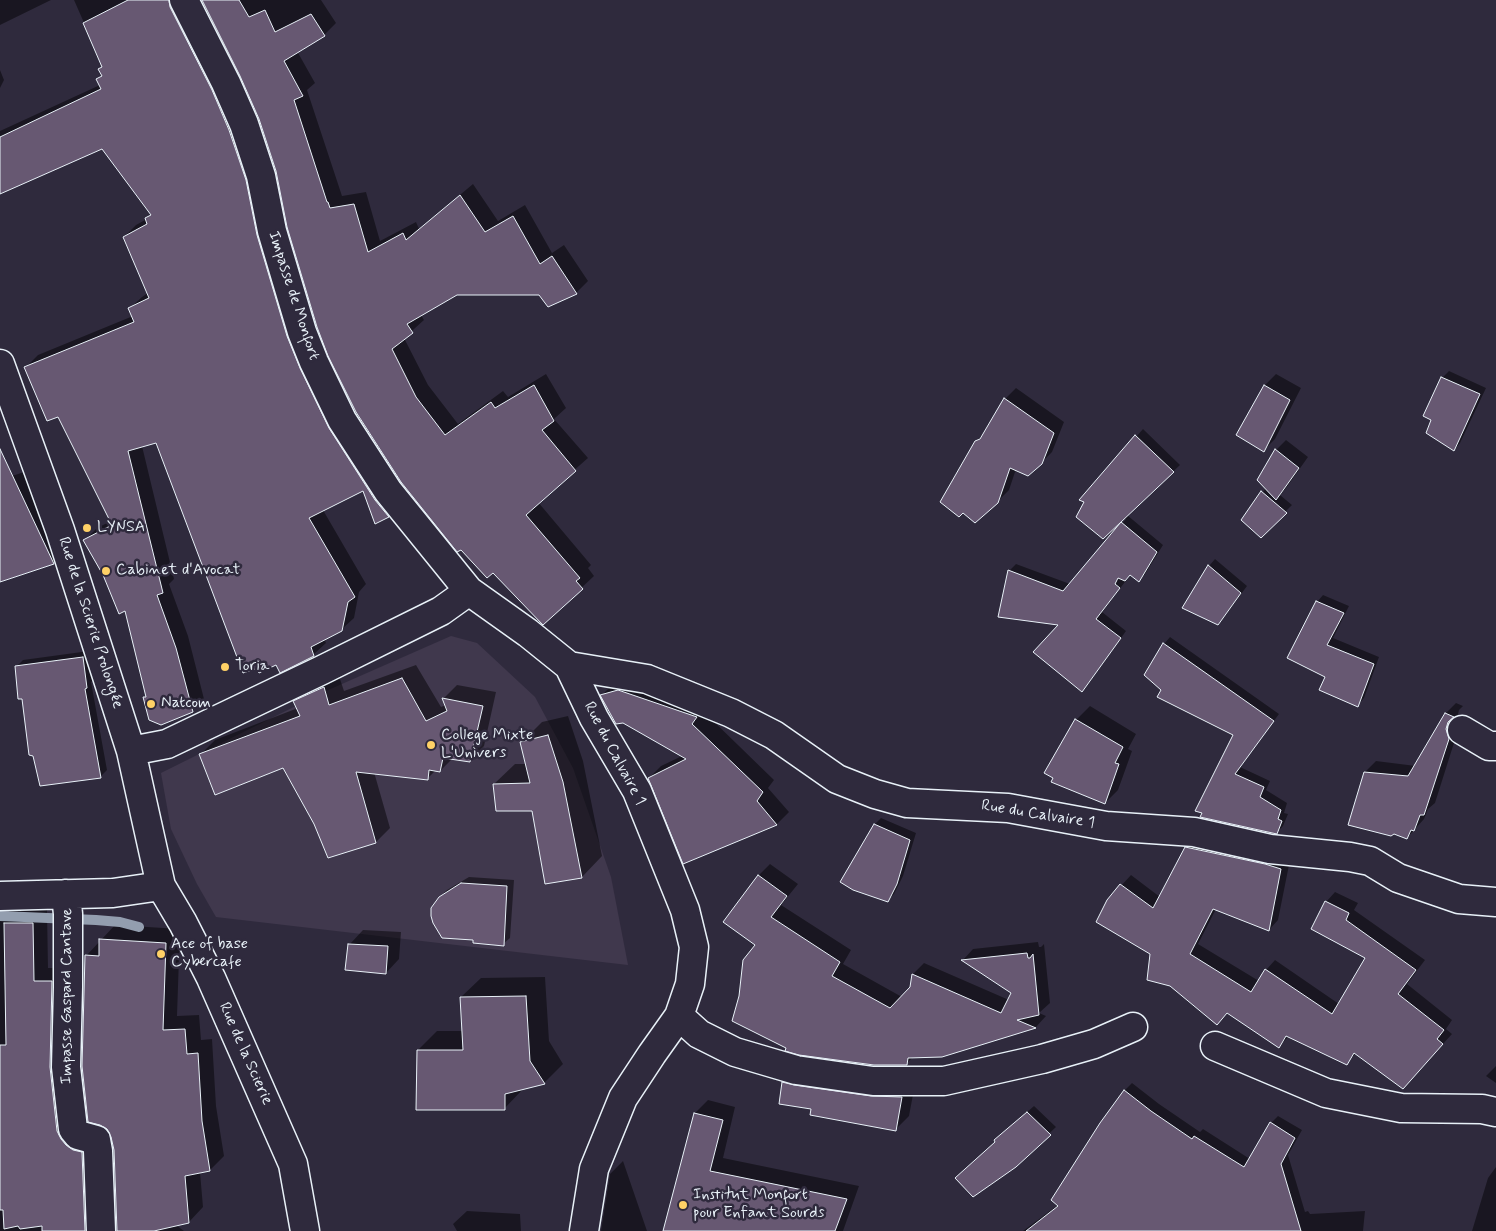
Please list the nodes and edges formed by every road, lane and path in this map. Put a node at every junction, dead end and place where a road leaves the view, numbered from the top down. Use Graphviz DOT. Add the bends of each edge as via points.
graph roads {
  1 [pos="184,0"];
  2 [pos="0,364"];
  3 [pos="469,591"];
  4 [pos="569,666"];
  5 [pos="1462,730"];
  6 [pos="1496,746"];
  7 [pos="131,751"];
  8 [pos="161,886"];
  9 [pos="0,896"];
  10 [pos="1496,902"];
  11 [pos="67,912"];
  12 [pos="679,1016"];
  13 [pos="1133,1027"];
  14 [pos="1215,1046"];
  15 [pos="1496,1112"];
  16 [pos="101,1231"];
  17 [pos="305,1231"];
  18 [pos="584,1231"];
  1 -- 3 [label="street, Impasse de Monfort" via="244,124 261,176 272,231 314,362 342,420 388,491"];
  2 -- 7 [label="street, Rue de la Scierie Prolongée" via="60,530"];
  3 -- 4 [label="street, Rue du Calvaire 1"];
  3 -- 7 [label="street" via="441,611 167,744"];
  4 -- 10 [label="street, Rue du Calvaire 1" via="647,679 731,713 774,735 837,779 907,803 1008,808 1106,826 1194,832 1270,848 1350,857 1370,861 1398,878 1459,899"];
  4 -- 12 [label="street, Rue du Calvaire 1" via="594,718 637,791 686,910 694,947 690,984"];
  5 -- 6 [label="street" via="1489,746"];
  7 -- 8 [label="street, Rue de la Scierie Prolongée"];
  8 -- 11 [label="street" via="113,893"];
  8 -- 17 [label="street, Rue de la Scierie" via="211,978 293,1164"];
  9 -- 11 [label="street"];
  11 -- 16 [label="street, Impasse Gaspard Cantave" via="66,1067 73,1129 78,1135 96,1140"];
  12 -- 13 [label="street" via="700,1034 736,1052 796,1070 873,1081 944,1081 1042,1060 1094,1044"];
  12 -- 18 [label="street, Rue du Calvaire 1" via="623,1098 594,1169"];
  14 -- 15 [label="street" via="1326,1093 1401,1108"];
}
